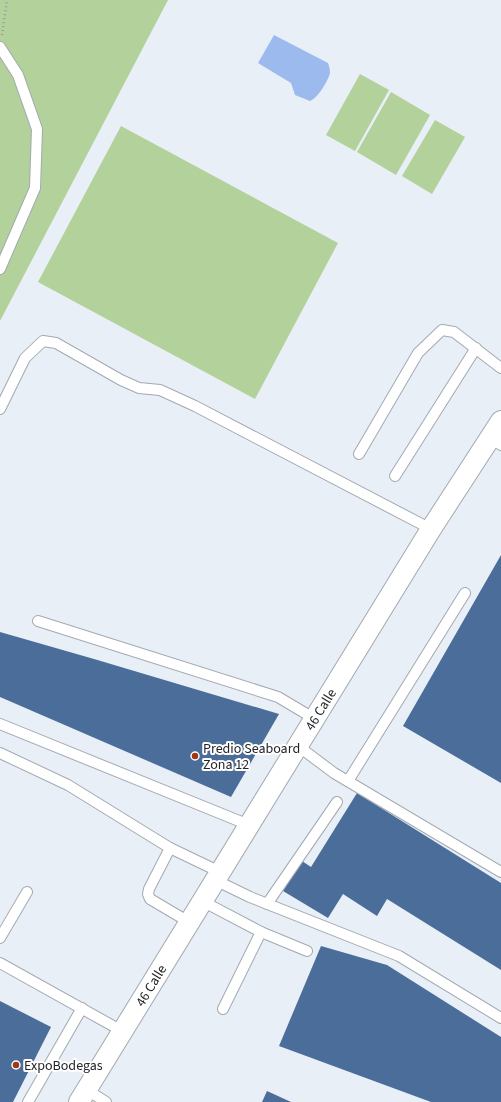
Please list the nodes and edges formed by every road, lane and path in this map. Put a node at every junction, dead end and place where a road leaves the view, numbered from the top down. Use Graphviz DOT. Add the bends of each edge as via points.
graph roads {
  1 [pos="8,0"];
  2 [pos="0,47"];
  3 [pos="0,269"];
  4 [pos="476,348"];
  5 [pos="501,368"];
  6 [pos="0,409"];
  7 [pos="501,421"];
  8 [pos="496,442"];
  9 [pos="359,454"];
  10 [pos="395,476"];
  11 [pos="430,529"];
  12 [pos="465,593"];
  13 [pos="38,620"];
  14 [pos="315,719"];
  15 [pos="0,724"];
  16 [pos="298,746"];
  17 [pos="0,753"];
  18 [pos="348,781"];
  19 [pos="337,802"];
  20 [pos="249,825"];
  21 [pos="170,848"];
  22 [pos="501,872"];
  23 [pos="218,876"];
  24 [pos="27,892"];
  25 [pos="202,901"];
  26 [pos="267,904"];
  27 [pos="189,922"];
  28 [pos="261,932"];
  29 [pos="0,938"];
  30 [pos="307,951"];
  31 [pos="0,963"];
  32 [pos="82,1008"];
  33 [pos="223,1009"];
  34 [pos="501,1018"];
  35 [pos="122,1031"];
  36 [pos="83,1096"];
  37 [pos="28,1102"];
  38 [pos="106,1102"];
  1 -- 2 [label="path"];
  2 -- 3 [label="lane" via="18,75 37,129 35,188"];
  4 -- 5 [label="lane"];
  4 -- 9 [label="lane" via="454,332 442,330 418,353"];
  4 -- 10 [label="lane"];
  6 -- 11 [label="lane" via="25,358 43,342 56,343 121,380 139,388 160,390 195,406"];
  7 -- 8 [label="street, 46 Calle"];
  8 -- 11 [label="street, 46 Calle"];
  11 -- 14 [label="street, 46 Calle"];
  12 -- 18 [label="lane"];
  13 -- 14 [label="lane" via="278,697"];
  14 -- 16 [label="street, 46 Calle"];
  15 -- 20 [label="lane"];
  16 -- 18 [label="lane"];
  16 -- 20 [label="street, 46 Calle"];
  17 -- 21 [label="lane" via="68,785"];
  18 -- 22 [label="lane"];
  19 -- 26 [label="lane"];
  20 -- 23 [label="street, 46 Calle"];
  21 -- 23 [label="lane"];
  21 -- 27 [label="lane" via="148,894 150,899"];
  23 -- 25 [label="street, 46 Calle"];
  23 -- 26 [label="lane"];
  24 -- 29 [label="lane"];
  25 -- 27 [label="street, 46 Calle"];
  25 -- 28 [label="lane"];
  26 -- 34 [label="lane" via="399,956"];
  27 -- 35 [label="street, 46 Calle"];
  28 -- 30 [label="lane"];
  28 -- 33 [label="lane"];
  31 -- 32 [label="lane"];
  32 -- 35 [label="lane"];
  32 -- 37 [label="lane"];
  35 -- 36 [label="street, 46 Calle"];
  36 -- 38 [label="lane"];
}
